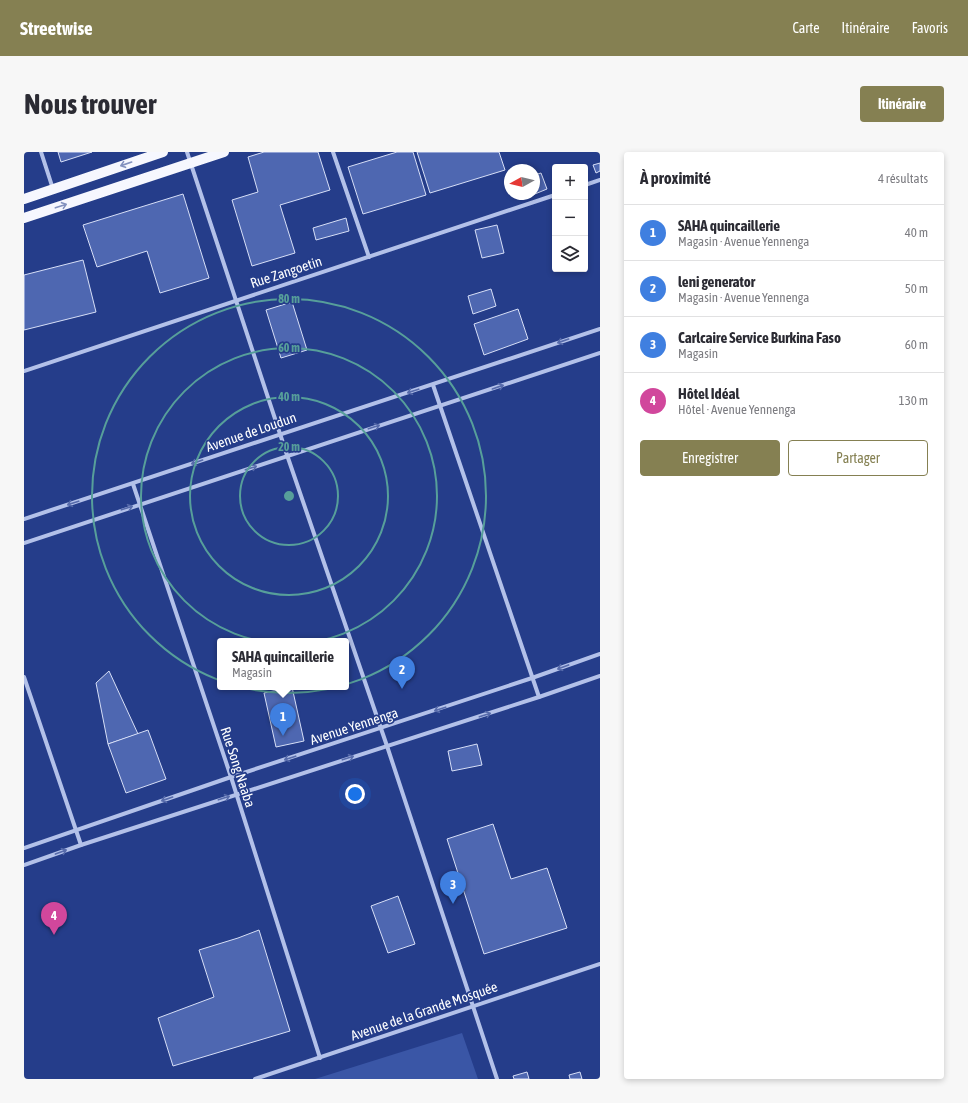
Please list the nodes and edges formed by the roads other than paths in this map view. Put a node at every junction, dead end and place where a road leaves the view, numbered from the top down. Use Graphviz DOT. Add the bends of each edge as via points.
graph roads {
  1 [pos="40,152"];
  2 [pos="163,152"];
  3 [pos="187,152"];
  4 [pos="224,152"];
  5 [pos="333,152"];
  6 [pos="191,163"];
  7 [pos="600,180"];
  8 [pos="588,184"];
  9 [pos="53,189"];
  10 [pos="552,196"];
  11 [pos="24,199"];
  12 [pos="24,218"];
  13 [pos="369,256"];
  14 [pos="236,300"];
  15 [pos="600,329"];
  16 [pos="600,353"];
  17 [pos="24,371"];
  18 [pos="433,385"];
  19 [pos="440,406"];
  20 [pos="280,434"];
  21 [pos="287,456"];
  22 [pos="133,484"];
  23 [pos="140,504"];
  24 [pos="24,519"];
  25 [pos="24,543"];
  26 [pos="600,654"];
  27 [pos="600,676"];
  28 [pos="24,677"];
  29 [pos="532,678"];
  30 [pos="539,698"];
  31 [pos="380,729"];
  32 [pos="386,746"];
  33 [pos="231,777"];
  34 [pos="236,794"];
  35 [pos="76,830"];
  36 [pos="81,845"];
  37 [pos="24,848"];
  38 [pos="24,865"];
  39 [pos="600,964"];
  40 [pos="473,1006"];
  41 [pos="320,1058"];
  42 [pos="255,1079"];
  43 [pos="497,1079"];
  1 -- 9 [label="street"];
  2 -- 9 [label="main road, one-way"];
  3 -- 6 [label="street"];
  4 -- 6 [label="main road"];
  5 -- 13 [label="street"];
  12 -- 6 [label="main road, one-way"];
  6 -- 14 [label="street"];
  7 -- 8 [label="street"];
  9 -- 11 [label="main road"];
  10 -- 13 [label="street, Rue Zangoetin"];
  13 -- 14 [label="street, Rue Zangoetin"];
  14 -- 17 [label="street, Rue Zangoetin"];
  14 -- 20 [label="street"];
  15 -- 18 [label="street, Avenue de Loudun, one-way"];
  19 -- 16 [label="street, one-way"];
  18 -- 19 [label="street"];
  18 -- 20 [label="street, Avenue de Loudun, one-way"];
  21 -- 19 [label="street, one-way"];
  19 -- 29 [label="street"];
  20 -- 21 [label="street"];
  20 -- 22 [label="street, Avenue de Loudun, one-way"];
  23 -- 21 [label="street, one-way"];
  21 -- 31 [label="street"];
  22 -- 23 [label="street, Rue Song Naaba"];
  22 -- 24 [label="street, Avenue de Loudun, one-way"];
  25 -- 23 [label="street, one-way"];
  23 -- 33 [label="street, Rue Song Naaba"];
  26 -- 29 [label="street, Avenue Yennenga, one-way"];
  27 -- 30 [label="street, Avenue Yennenga"];
  28 -- 35 [label="street"];
  29 -- 30 [label="street"];
  29 -- 31 [label="street, Avenue Yennenga, one-way"];
  32 -- 30 [label="street, Avenue Yennenga, one-way"];
  31 -- 32 [label="street"];
  31 -- 33 [label="street, Avenue Yennenga, one-way"];
  34 -- 32 [label="street, Avenue Yennenga, one-way"];
  32 -- 40 [label="street"];
  33 -- 34 [label="street, Rue Song Naaba"];
  33 -- 35 [label="street, Avenue Yennenga, one-way"];
  36 -- 34 [label="street, Avenue Yennenga, one-way"];
  34 -- 41 [label="street, Rue Song Naaba"];
  35 -- 36 [label="street"];
  35 -- 37 [label="street, Avenue Yennenga"];
  38 -- 36 [label="street, Avenue Yennenga, one-way"];
  39 -- 40 [label="street, Avenue de la Grande Mosquée"];
  40 -- 41 [label="street, Avenue de la Grande Mosquée"];
  40 -- 43 [label="street"];
  41 -- 42 [label="street, Avenue de la Grande Mosquée"];
}
